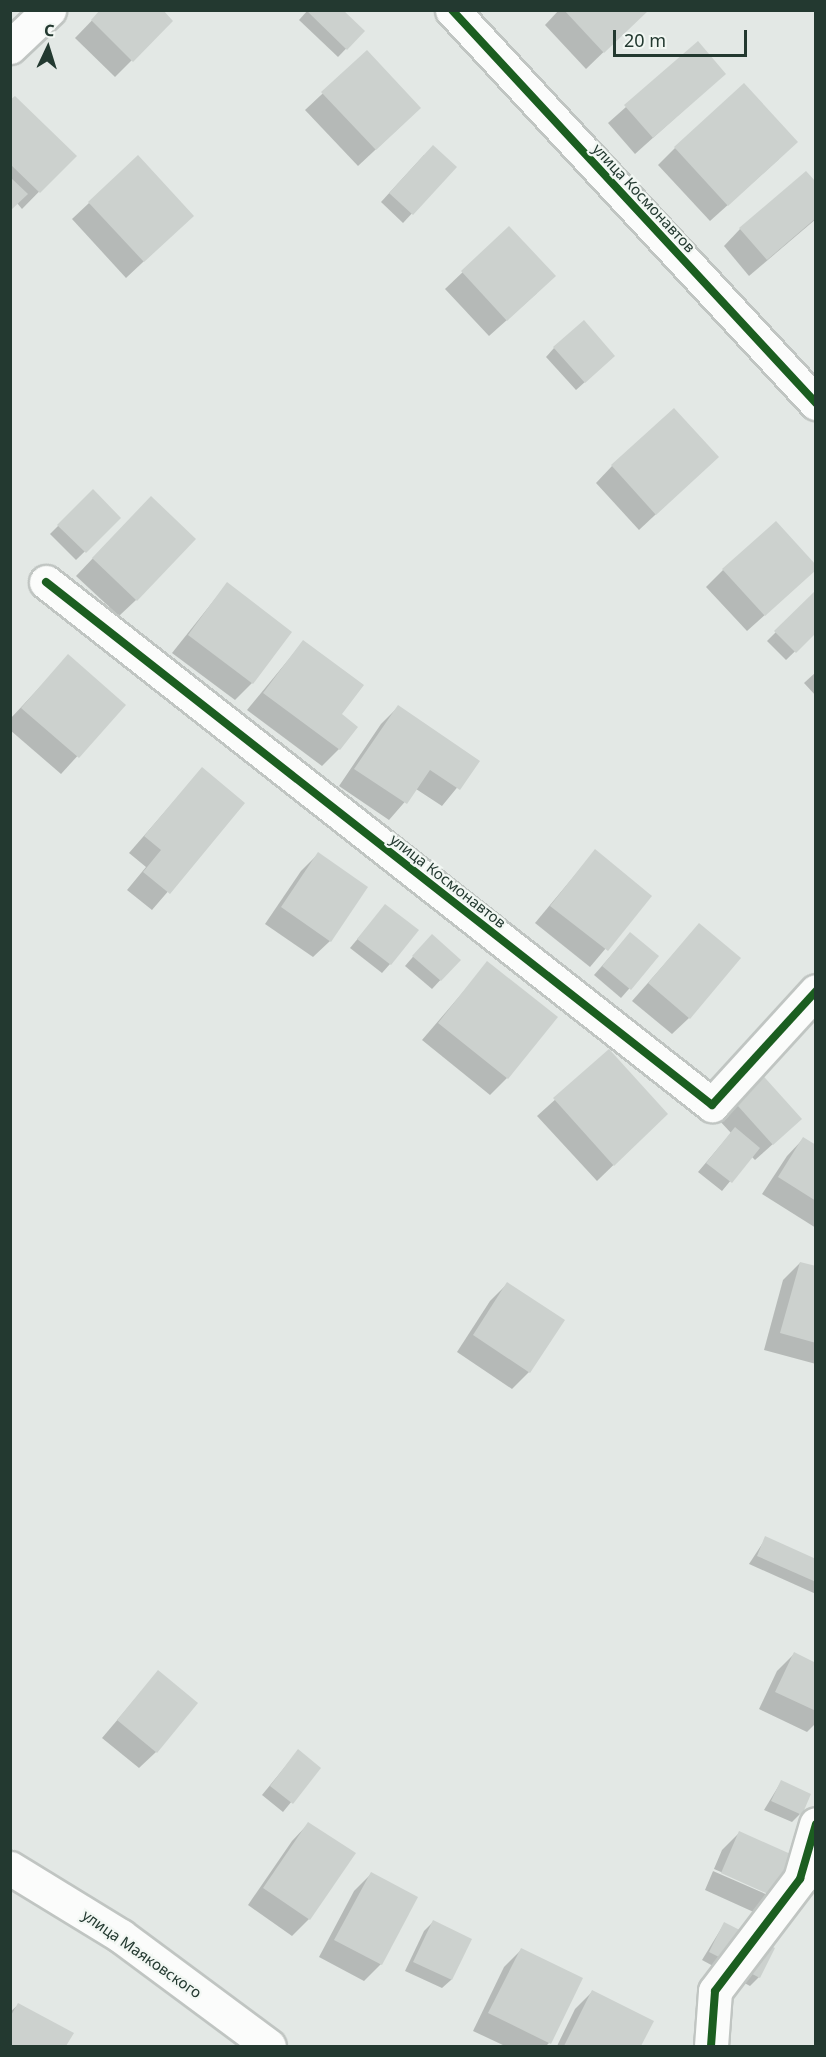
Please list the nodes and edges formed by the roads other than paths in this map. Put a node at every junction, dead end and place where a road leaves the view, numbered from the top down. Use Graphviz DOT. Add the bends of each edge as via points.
graph roads {
  1 [pos="49,10"];
  2 [pos="452,10"];
  3 [pos="10,46"];
  4 [pos="816,403"];
  5 [pos="46,582"];
  6 [pos="816,991"];
  7 [pos="816,1824"];
  8 [pos="10,1868"];
  9 [pos="269,2046"];
  10 [pos="711,2046"];
  1 -- 3 [label="street"];
  2 -- 4 [label="street, улица Космонавтов"];
  5 -- 6 [label="street, улица Космонавтов" via="712,1105"];
  7 -- 10 [label="street" via="800,1879 715,1991"];
  8 -- 9 [label="street, улица Маяковского" via="121,1936"];
}
